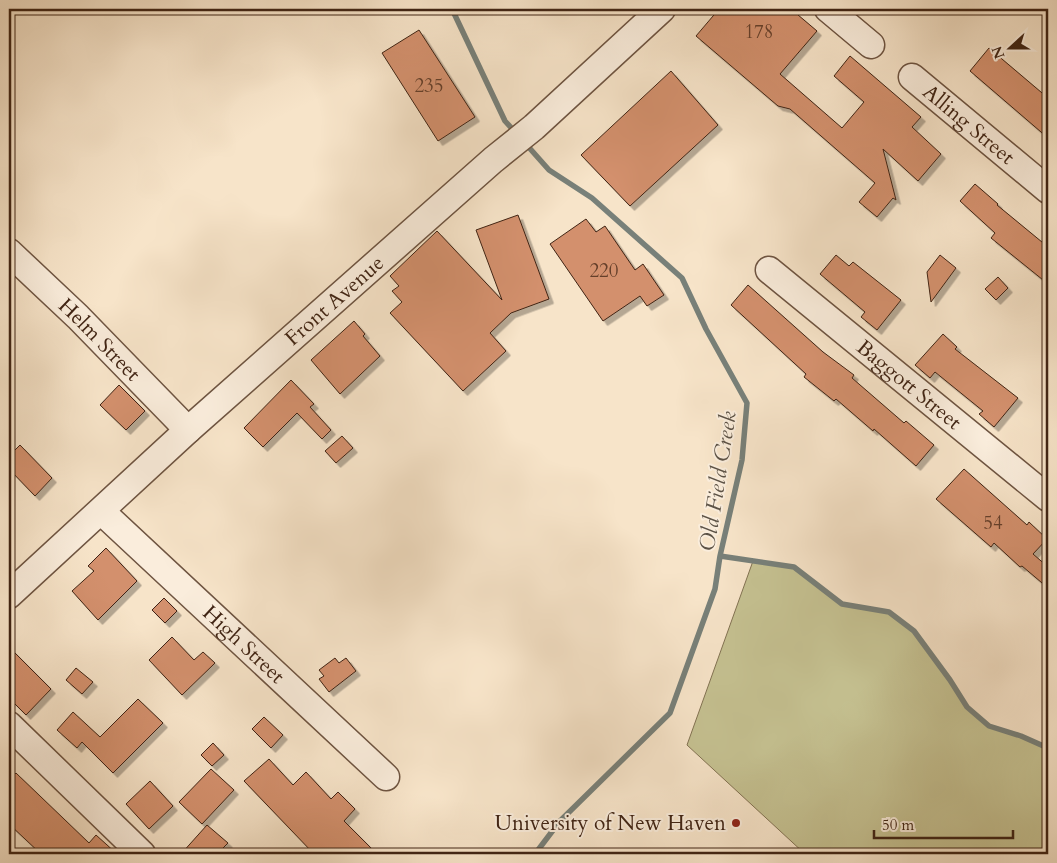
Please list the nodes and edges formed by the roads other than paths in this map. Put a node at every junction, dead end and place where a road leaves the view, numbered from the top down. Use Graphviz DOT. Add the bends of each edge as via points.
graph roads {
  1 [pos="662,9"];
  2 [pos="828,9"];
  3 [pos="871,45"];
  4 [pos="912,77"];
  5 [pos="1048,190"];
  6 [pos="9,252"];
  7 [pos="769,270"];
  8 [pos="188,430"];
  9 [pos="1048,498"];
  10 [pos="102,512"];
  11 [pos="9,595"];
  12 [pos="9,725"];
  13 [pos="386,776"];
  14 [pos="142,854"];
  1 -- 8 [label="street, Front Avenue" via="534,127"];
  2 -- 3 [label="street"];
  4 -- 5 [label="street, Alling Street"];
  6 -- 8 [label="street, Helm Street" via="78,317"];
  7 -- 9 [label="street, Baggott Street"];
  8 -- 10 [label="street, Front Avenue"];
  10 -- 11 [label="street, Front Avenue"];
  10 -- 13 [label="street, High Street"];
  12 -- 14 [label="street"];
}
